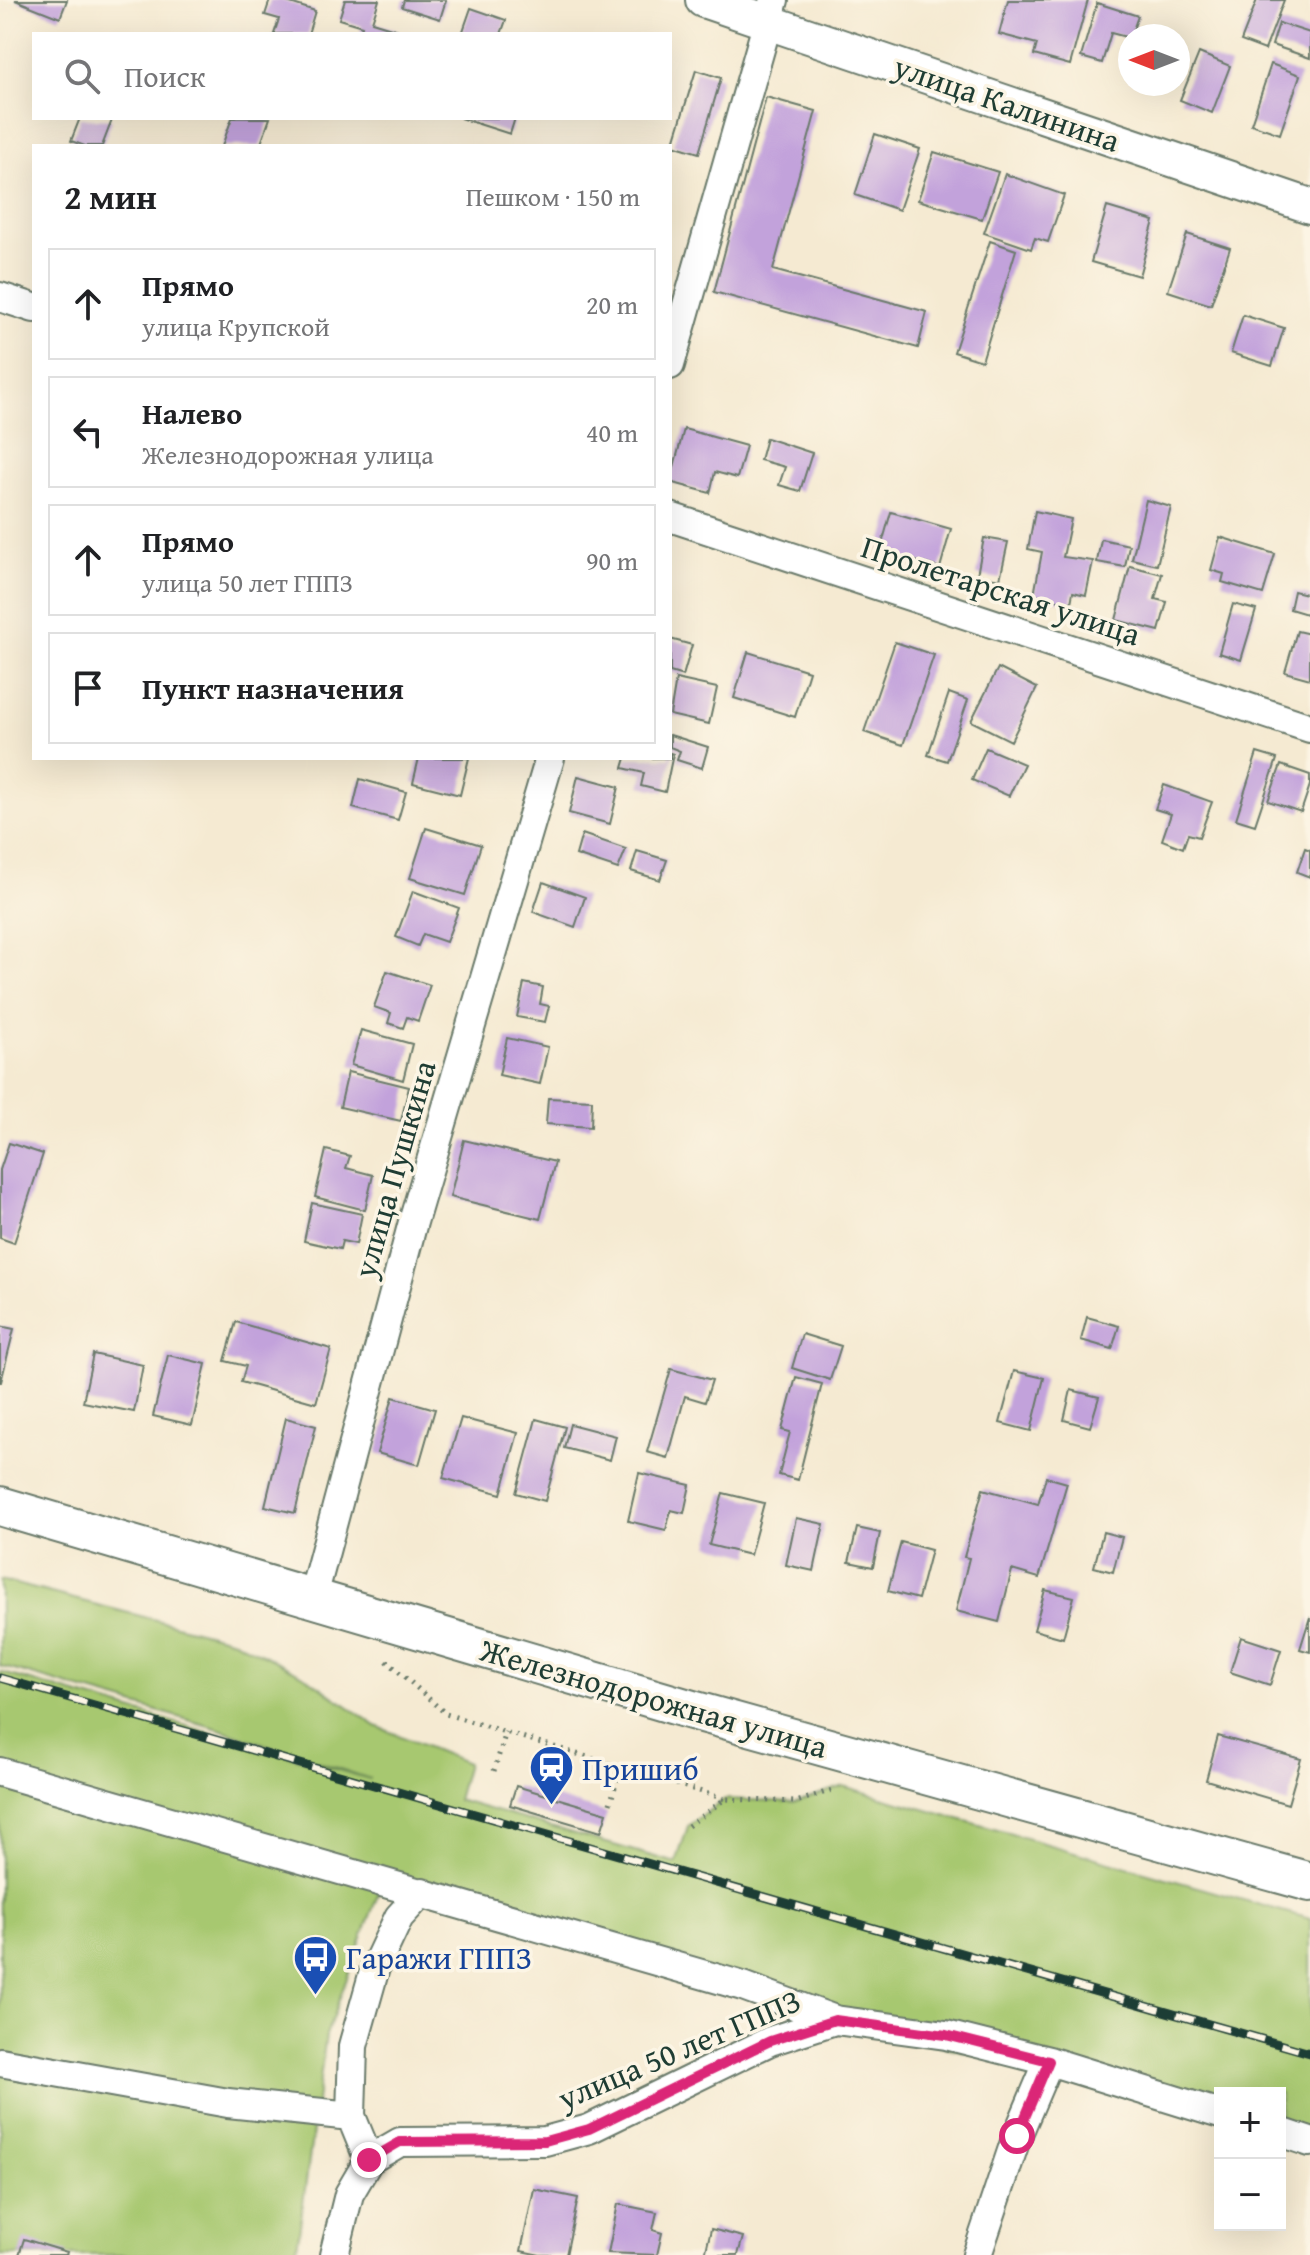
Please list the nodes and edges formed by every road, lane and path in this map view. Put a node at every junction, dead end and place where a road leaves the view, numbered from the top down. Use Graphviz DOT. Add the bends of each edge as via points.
graph roads {
  1 [pos="703,0"];
  2 [pos="770,11"];
  3 [pos="1310,206"];
  4 [pos="0,297"];
  5 [pos="32,307"];
  6 [pos="672,358"];
  7 [pos="672,518"];
  8 [pos="1310,728"];
  9 [pos="549,760"];
  10 [pos="0,1506"];
  11 [pos="312,1600"];
  12 [pos="379,1654"];
  13 [pos="506,1732"];
  14 [pos="621,1767"];
  15 [pos="494,1771"];
  16 [pos="0,1772"];
  17 [pos="843,1786"];
  18 [pos="725,1799"];
  19 [pos="610,1804"];
  20 [pos="688,1826"];
  21 [pos="1310,1882"];
  22 [pos="422,1892"];
  23 [pos="835,2020"];
  24 [pos="1049,2061"];
  25 [pos="0,2062"];
  26 [pos="1214,2112"];
  27 [pos="351,2116"];
  28 [pos="1286,2134"];
  29 [pos="1310,2142"];
  30 [pos="369,2160"];
  31 [pos="334,2255"];
  32 [pos="977,2255"];
  1 -- 2 [label="street, улица Калинина"];
  2 -- 3 [label="street, улица Калинина"];
  2 -- 6 [label="street"];
  4 -- 5 [label="street"];
  7 -- 8 [label="street, Пролетарская улица"];
  9 -- 11 [label="street, улица Пушкина" via="413,1222"];
  10 -- 11 [label="main road, Железнодорожная улица"];
  11 -- 21 [label="main road, Железнодорожная улица"];
  12 -- 13 [label="path" via="446,1714"];
  13 -- 14 [label="path"];
  13 -- 15 [label="path"];
  14 -- 18 [label="path"];
  14 -- 19 [label="path"];
  16 -- 22 [label="street"];
  17 -- 18 [label="path" via="796,1802"];
  18 -- 20 [label="path"];
  22 -- 23 [label="street" via="743,1986"];
  22 -- 27 [label="street" via="399,1917 375,1968 353,2046"];
  23 -- 24 [label="street" via="946,2035"];
  23 -- 30 [label="street, улица 50 лет ГППЗ" via="770,2041 589,2129 545,2141 400,2142"];
  24 -- 26 [label="street"];
  24 -- 32 [label="street"];
  25 -- 27 [label="street" via="228,2103"];
  27 -- 30 [label="street"];
  28 -- 29 [label="street"];
  30 -- 31 [label="street" via="349,2194"];
}
